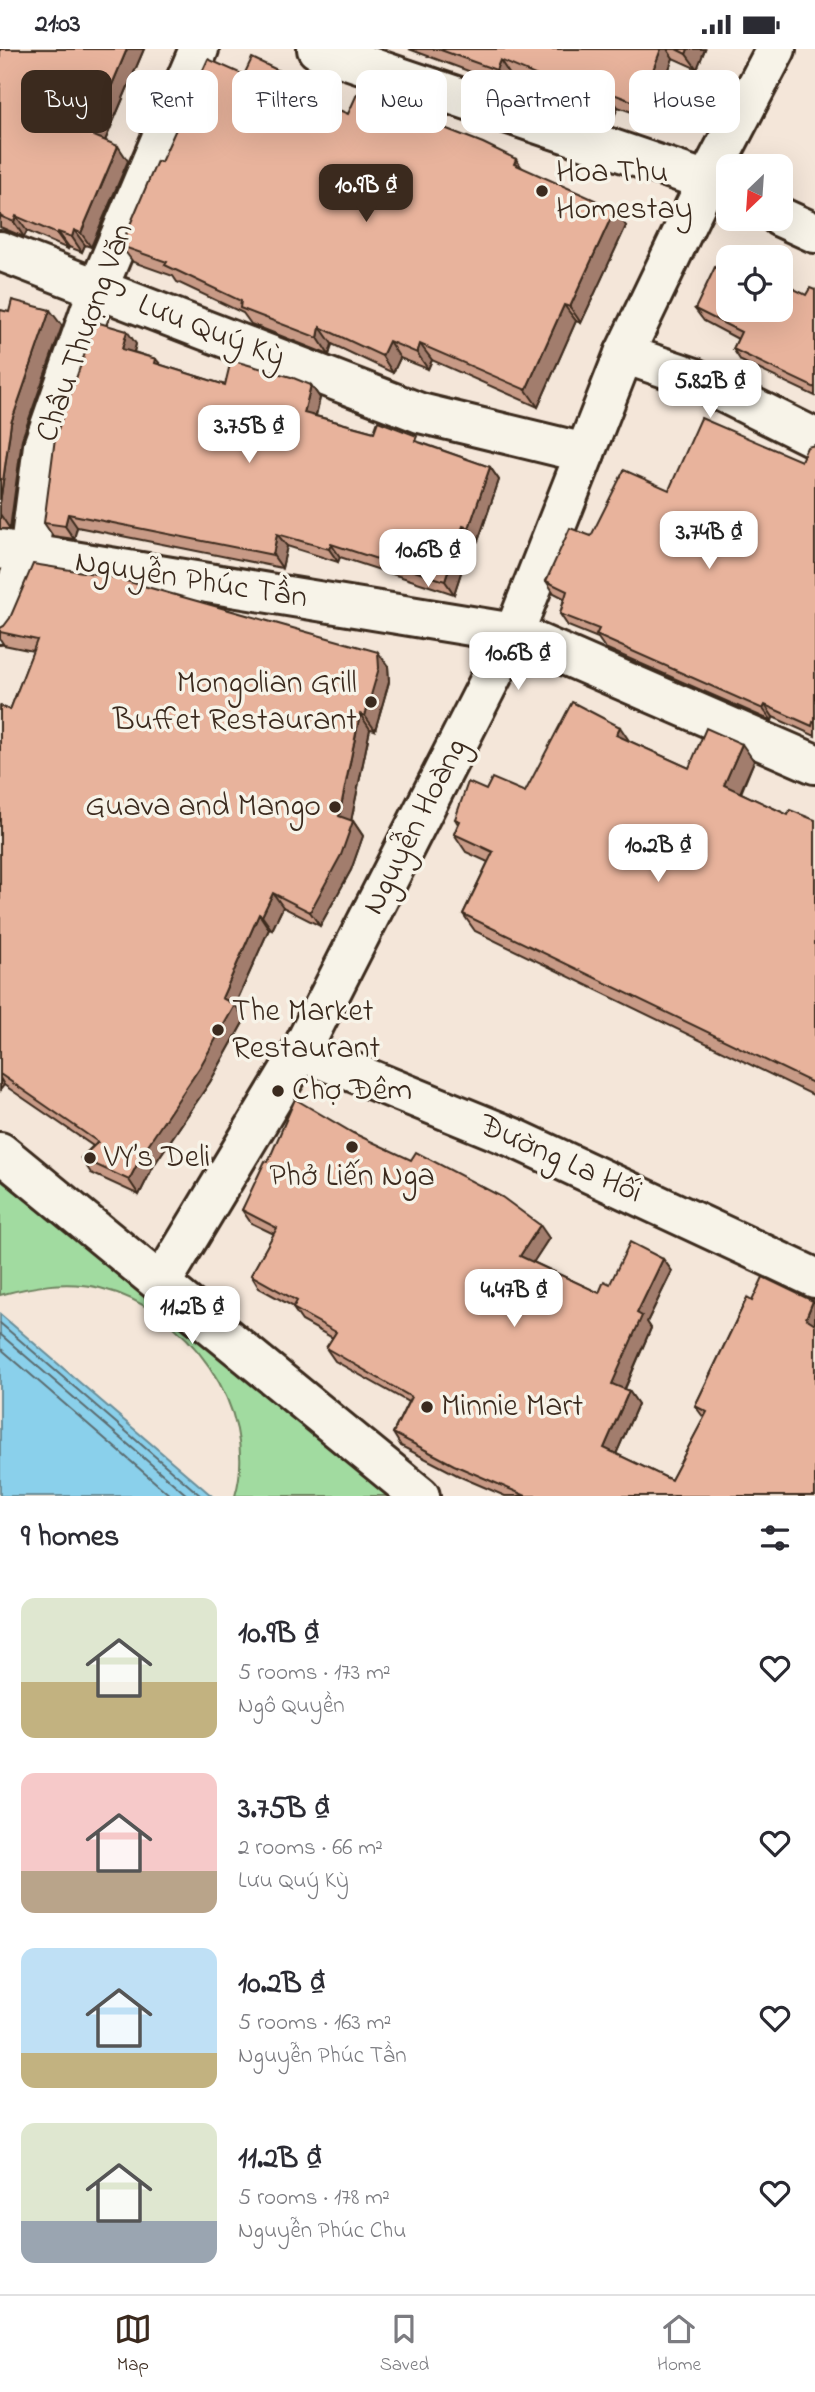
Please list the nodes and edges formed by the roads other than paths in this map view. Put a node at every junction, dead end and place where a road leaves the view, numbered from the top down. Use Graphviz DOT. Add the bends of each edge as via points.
graph roads {
  1 [pos="199,49"];
  2 [pos="317,49"];
  3 [pos="776,49"];
  4 [pos="731,154"];
  5 [pos="716,186"];
  6 [pos="716,188"];
  7 [pos="793,223"];
  8 [pos="815,233"];
  9 [pos="0,251"];
  10 [pos="98,288"];
  11 [pos="624,354"];
  12 [pos="815,438"];
  13 [pos="585,453"];
  14 [pos="14,552"];
  15 [pos="0,624"];
  16 [pos="514,633"];
  17 [pos="815,764"];
  18 [pos="301,1051"];
  19 [pos="0,1152"];
  20 [pos="815,1278"];
  21 [pos="162,1282"];
  22 [pos="420,1496"];
  1 -- 10 [label="street, Châu Thượng Văn"];
  2 -- 5 [label="street"];
  3 -- 4 [label="street, Nguyễn Hoàng"];
  6 -- 11 [label="street, Nguyễn Hoàng"];
  7 -- 8 [label="street"];
  9 -- 10 [label="street, Lưu Quý Kỳ"];
  10 -- 13 [label="street, Lưu Quý Kỳ" via="420,413"];
  10 -- 14 [label="street, Châu Thượng Văn" via="43,446"];
  11 -- 12 [label="street" via="692,377"];
  11 -- 13 [label="street, Nguyễn Hoàng"];
  13 -- 16 [label="street, Nguyễn Hoàng"];
  14 -- 15 [label="street, Châu Thượng Văn"];
  14 -- 16 [label="street, Nguyễn Phúc Tần"];
  16 -- 17 [label="street, Nguyễn Phúc Tần"];
  16 -- 18 [label="street, Nguyễn Hoàng"];
  18 -- 20 [label="street, Đường La Hối" via="514,1138"];
  18 -- 21 [label="street, Nguyễn Hoàng"];
  19 -- 21 [label="street"];
  21 -- 22 [label="street"];
}
